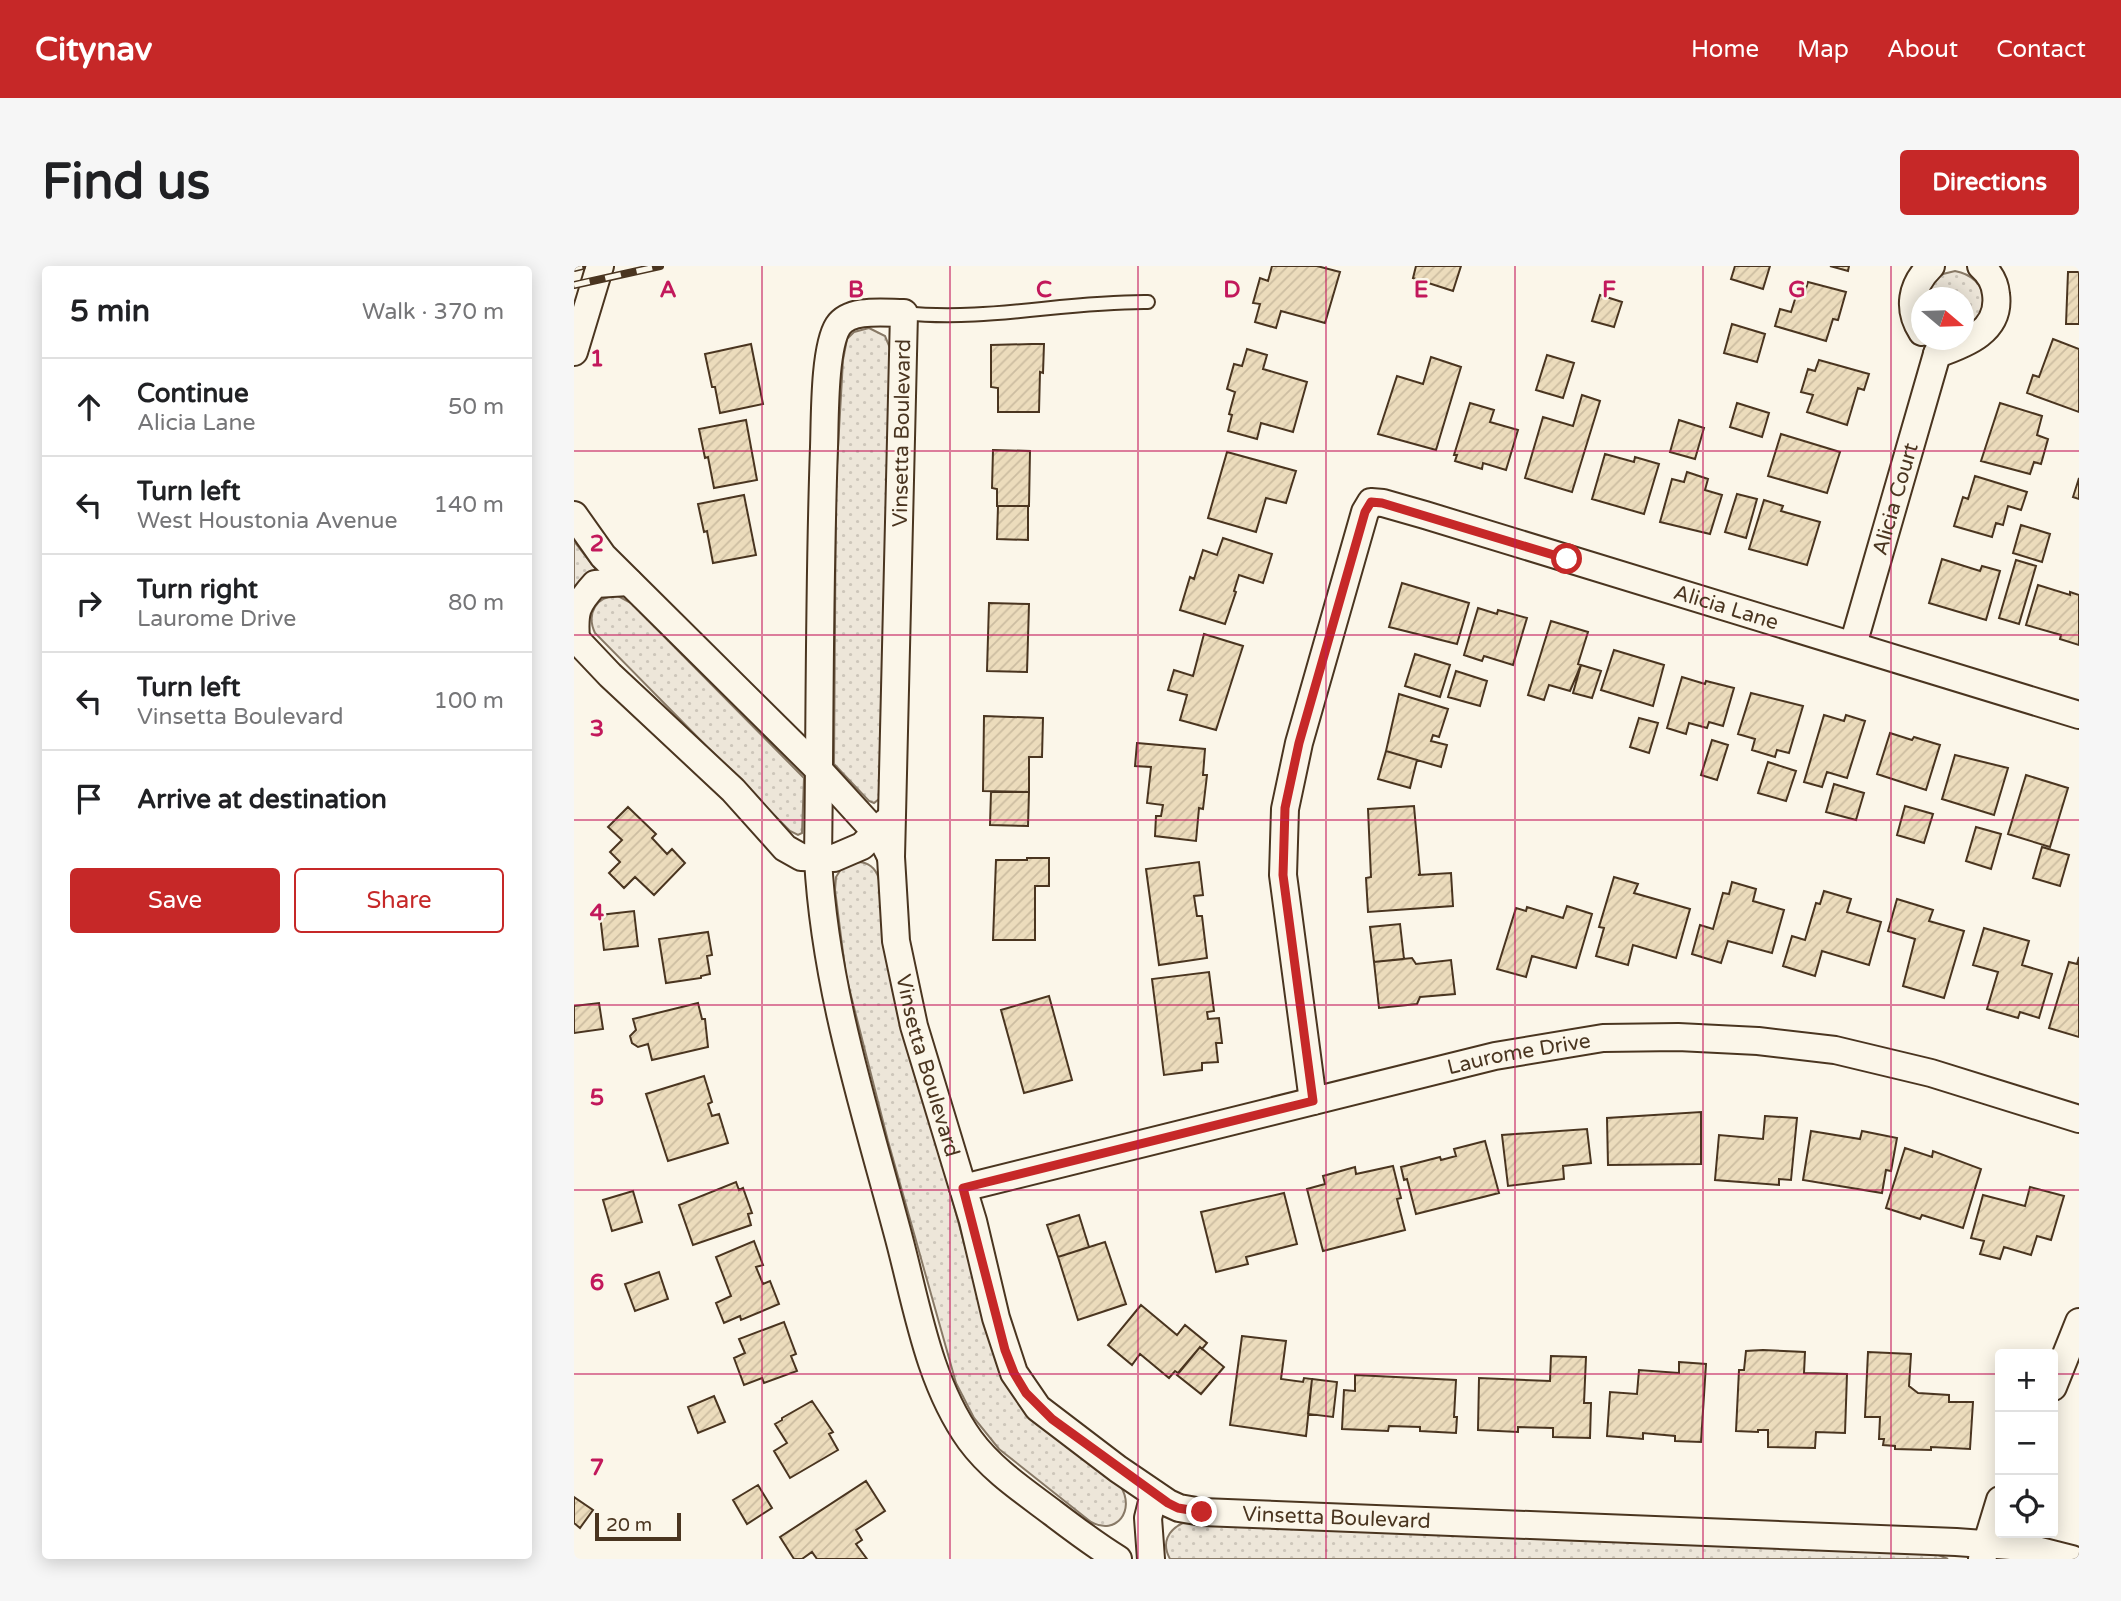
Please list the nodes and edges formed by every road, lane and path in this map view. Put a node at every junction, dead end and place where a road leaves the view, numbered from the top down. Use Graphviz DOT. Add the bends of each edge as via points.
graph roads {
  1 [pos="600,266"];
  2 [pos="1931,266"];
  3 [pos="1981,266"];
  4 [pos="1915,287"];
  5 [pos="1148,302"];
  6 [pos="904,313"];
  7 [pos="1974,338"];
  8 [pos="1926,350"];
  9 [pos="574,352"];
  10 [pos="574,515"];
  11 [pos="629,582"];
  12 [pos="575,638"];
  13 [pos="1853,645"];
  14 [pos="2079,715"];
  15 [pos="819,770"];
  16 [pos="884,824"];
  17 [pos="818,859"];
  18 [pos="1313,1101"];
  19 [pos="2079,1119"];
  20 [pos="963,1188"];
  21 [pos="2079,1322"];
  22 [pos="2058,1374"];
  23 [pos="1154,1494"];
  24 [pos="1995,1516"];
  25 [pos="1984,1551"];
  26 [pos="1118,1559"];
  27 [pos="1151,1559"];
  28 [pos="2072,1559"];
  1 -- 9 [label="street"];
  2 -- 4 [label="street"];
  3 -- 7 [label="street" via="1996,292 1995,315"];
  5 -- 6 [label="lane" via="972,316"];
  6 -- 15 [label="street, Vinsetta Boulevard" via="873,313 843,321 830,351 821,545"];
  6 -- 16 [label="street, Vinsetta Boulevard"];
  8 -- 13 [label="street, Alicia Court"];
  10 -- 11 [label="street" via="590,541"];
  11 -- 12 [label="street" via="596,584 583,597 575,615"];
  11 -- 15 [label="street"];
  12 -- 17 [label="street" via="733,790 785,848"];
  13 -- 14 [label="street, Alicia Lane"];
  13 -- 18 [label="street, Alicia Lane" via="1371,502 1299,743 1285,808 1283,875"];
  15 -- 16 [label="street"];
  15 -- 17 [label="street, Vinsetta Boulevard"];
  16 -- 17 [label="street" via="862,846 834,858"];
  16 -- 20 [label="street, Vinsetta Boulevard" via="904,981"];
  17 -- 26 [label="street, Vinsetta Boulevard" via="827,957 846,1041 939,1383 971,1440 993,1466"];
  18 -- 19 [label="street, Laurome Drive" via="1495,1056 1603,1038 1678,1037 1835,1050 1931,1073"];
  18 -- 20 [label="street, Laurome Drive"];
  20 -- 23 [label="street, Vinsetta Boulevard" via="1005,1350 1026,1393 1052,1419"];
  21 -- 22 [label="street"];
  23 -- 25 [label="street, Vinsetta Boulevard" via="1178,1508 1238,1514"];
  23 -- 27 [label="street" via="1148,1518"];
  24 -- 25 [label="street"];
  25 -- 28 [label="street, Vinsetta Boulevard" via="2024,1547"];
}
